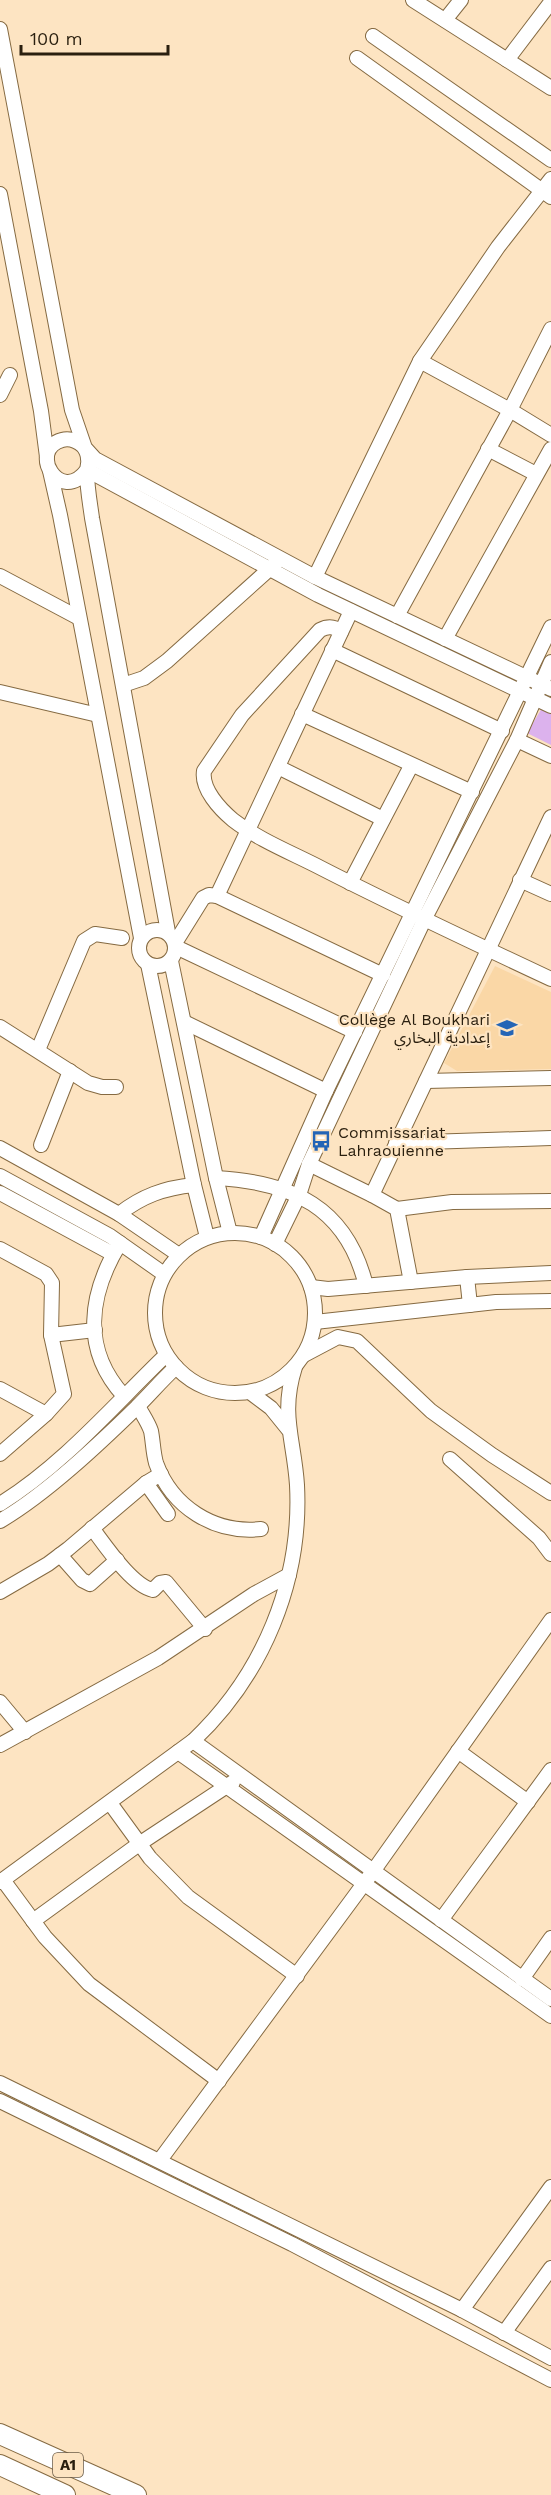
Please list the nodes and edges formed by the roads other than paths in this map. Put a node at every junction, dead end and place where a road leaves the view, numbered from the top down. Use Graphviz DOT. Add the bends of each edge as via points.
graph roads {
  1 [pos="413,0"];
  2 [pos="461,0"];
  3 [pos="551,2"];
  4 [pos="445,21"];
  5 [pos="0,29"];
  6 [pos="373,36"];
  7 [pos="357,58"];
  8 [pos="507,60"];
  9 [pos="551,88"];
  10 [pos="551,159"];
  11 [pos="548,189"];
  12 [pos="0,194"];
  13 [pos="551,329"];
  14 [pos="420,362"];
  15 [pos="10,375"];
  16 [pos="0,395"];
  17 [pos="510,410"];
  18 [pos="551,435"];
  19 [pos="85,448"];
  20 [pos="488,449"];
  21 [pos="551,449"];
  22 [pos="48,464"];
  23 [pos="87,470"];
  24 [pos="536,474"];
  25 [pos="281,559"];
  26 [pos="270,569"];
  27 [pos="0,576"];
  28 [pos="315,577"];
  29 [pos="331,601"];
  30 [pos="351,611"];
  31 [pos="398,616"];
  32 [pos="79,618"];
  33 [pos="327,627"];
  34 [pos="551,627"];
  35 [pos="341,632"];
  36 [pos="445,639"];
  37 [pos="332,650"];
  38 [pos="551,662"];
  39 [pos="527,677"];
  40 [pos="123,685"];
  41 [pos="546,687"];
  42 [pos="521,692"];
  43 [pos="2,693"];
  44 [pos="535,698"];
  45 [pos="551,706"];
  46 [pos="0,708"];
  47 [pos="303,714"];
  48 [pos="98,716"];
  49 [pos="502,731"];
  50 [pos="517,741"];
  51 [pos="551,756"];
  52 [pos="411,766"];
  53 [pos="278,767"];
  54 [pos="472,792"];
  55 [pos="383,819"];
  56 [pos="550,821"];
  57 [pos="248,831"];
  58 [pos="520,880"];
  59 [pos="350,883"];
  60 [pos="551,894"];
  61 [pos="217,896"];
  62 [pos="419,915"];
  63 [pos="122,938"];
  64 [pos="141,938"];
  65 [pos="173,941"];
  66 [pos="488,949"];
  67 [pos="171,961"];
  68 [pos="148,964"];
  69 [pos="382,975"];
  70 [pos="551,978"];
  71 [pos="184,1022"];
  72 [pos="0,1027"];
  73 [pos="355,1032"];
  74 [pos="38,1050"];
  75 [pos="70,1071"];
  76 [pos="551,1078"];
  77 [pos="426,1081"];
  78 [pos="116,1087"];
  79 [pos="326,1090"];
  80 [pos="551,1138"];
  81 [pos="396,1143"];
  82 [pos="40,1145"];
  83 [pos="0,1148"];
  84 [pos="309,1164"];
  85 [pos="0,1176"];
  86 [pos="216,1178"];
  87 [pos="194,1185"];
  88 [pos="284,1189"];
  89 [pos="0,1193"];
  90 [pos="299,1195"];
  91 [pos="372,1195"];
  92 [pos="551,1201"];
  93 [pos="397,1209"];
  94 [pos="119,1215"];
  95 [pos="230,1233"];
  96 [pos="207,1237"];
  97 [pos="261,1237"];
  98 [pos="275,1244"];
  99 [pos="0,1249"];
  100 [pos="117,1249"];
  101 [pos="179,1255"];
  102 [pos="551,1273"];
  103 [pos="164,1274"];
  104 [pos="467,1276"];
  105 [pos="411,1282"];
  106 [pos="366,1286"];
  107 [pos="311,1287"];
  108 [pos="551,1301"];
  109 [pos="470,1305"];
  110 [pos="315,1322"];
  111 [pos="95,1330"];
  112 [pos="51,1335"];
  113 [pos="166,1355"];
  114 [pos="304,1355"];
  115 [pos="176,1367"];
  116 [pos="296,1367"];
  117 [pos="0,1389"];
  118 [pos="251,1393"];
  119 [pos="124,1396"];
  120 [pos="138,1406"];
  121 [pos="46,1414"];
  122 [pos="288,1429"];
  123 [pos="0,1454"];
  124 [pos="450,1459"];
  125 [pos="161,1474"];
  126 [pos="146,1483"];
  127 [pos="551,1493"];
  128 [pos="0,1504"];
  129 [pos="168,1514"];
  130 [pos="0,1521"];
  131 [pos="92,1528"];
  132 [pos="261,1529"];
  133 [pos="551,1554"];
  134 [pos="60,1555"];
  135 [pos="117,1560"];
  136 [pos="289,1575"];
  137 [pos="0,1592"];
  138 [pos="551,1620"];
  139 [pos="205,1629"];
  140 [pos="0,1702"];
  141 [pos="25,1732"];
  142 [pos="193,1741"];
  143 [pos="0,1745"];
  144 [pos="458,1751"];
  145 [pos="178,1752"];
  146 [pos="551,1770"];
  147 [pos="242,1776"];
  148 [pos="226,1786"];
  149 [pos="528,1802"];
  150 [pos="110,1803"];
  151 [pos="139,1844"];
  152 [pos="374,1870"];
  153 [pos="2,1881"];
  154 [pos="364,1884"];
  155 [pos="441,1920"];
  156 [pos="33,1921"];
  157 [pos="551,1938"];
  158 [pos="297,1976"];
  159 [pos="522,1979"];
  160 [pos="551,1999"];
  161 [pos="551,2016"];
  162 [pos="219,2081"];
  163 [pos="0,2083"];
  164 [pos="0,2101"];
  165 [pos="160,2160"];
  166 [pos="551,2187"];
  167 [pos="551,2268"];
  168 [pos="462,2310"];
  169 [pos="504,2333"];
  170 [pos="551,2358"];
  171 [pos="551,2380"];
  172 [pos="0,2434"];
  173 [pos="0,2465"];
  174 [pos="65,2495"];
  175 [pos="136,2495"];
  1 -- 4 [label="street"];
  2 -- 4 [label="street"];
  3 -- 8 [label="street"];
  4 -- 8 [label="street"];
  5 -- 19 [label="street" via="72,410"];
  6 -- 10 [label="street"];
  7 -- 11 [label="street"];
  8 -- 9 [label="street"];
  11 -- 14 [label="street" via="498,247"];
  12 -- 22 [label="street"];
  13 -- 17 [label="street"];
  14 -- 17 [label="street"];
  14 -- 28 [label="street"];
  15 -- 16 [label="street"];
  17 -- 18 [label="street"];
  17 -- 20 [label="street"];
  19 -- 22 [label="street" via="75,441 62,440 51,448"];
  19 -- 23 [label="street"];
  19 -- 25 [label="street" via="96,459"];
  20 -- 24 [label="street"];
  20 -- 31 [label="street"];
  21 -- 24 [label="street"];
  22 -- 23 [label="street" via="56,478 70,482"];
  22 -- 32 [label="street"];
  23 -- 26 [label="street"];
  23 -- 40 [label="street"];
  24 -- 36 [label="street"];
  25 -- 26 [label="street"];
  25 -- 28 [label="street"];
  26 -- 29 [label="street"];
  26 -- 40 [label="street" via="167,661 144,678"];
  27 -- 32 [label="street"];
  28 -- 31 [label="street"];
  29 -- 30 [label="street"];
  29 -- 33 [label="street"];
  30 -- 35 [label="street"];
  30 -- 42 [label="street"];
  31 -- 36 [label="street"];
  32 -- 48 [label="street"];
  33 -- 35 [label="street"];
  33 -- 57 [label="street" via="242,715 204,771 205,782 216,801"];
  34 -- 39 [label="street"];
  35 -- 37 [label="street"];
  36 -- 39 [label="street"];
  37 -- 47 [label="street"];
  37 -- 49 [label="street"];
  38 -- 41 [label="street"];
  39 -- 41 [label="street"];
  39 -- 42 [label="street"];
  40 -- 65 [label="street"];
  41 -- 44 [label="street"];
  42 -- 44 [label="street"];
  42 -- 49 [label="street"];
  43 -- 46 [label="street"];
  43 -- 48 [label="street"];
  44 -- 45 [label="street"];
  44 -- 50 [label="street"];
  47 -- 52 [label="street"];
  47 -- 53 [label="street"];
  48 -- 64 [label="street"];
  49 -- 54 [label="street"];
  50 -- 51 [label="street"];
  50 -- 62 [label="street"];
  52 -- 54 [label="street"];
  52 -- 55 [label="street"];
  53 -- 55 [label="street"];
  53 -- 57 [label="street"];
  54 -- 62 [label="street"];
  55 -- 59 [label="street"];
  56 -- 58 [label="street"];
  57 -- 59 [label="street"];
  57 -- 61 [label="street"];
  58 -- 60 [label="street"];
  58 -- 66 [label="street"];
  59 -- 62 [label="street"];
  61 -- 65 [label="street" via="203,898"];
  61 -- 69 [label="street"];
  62 -- 66 [label="street"];
  62 -- 69 [label="street"];
  62 -- 84 [label="street"];
  63 -- 74 [label="street" via="95,934 84,941"];
  64 -- 65 [label="street" via="153,929"];
  64 -- 68 [label="street" via="139,952"];
  65 -- 67 [label="street"];
  65 -- 73 [label="street"];
  66 -- 70 [label="street"];
  66 -- 77 [label="street"];
  67 -- 68 [label="street" via="156,967"];
  67 -- 71 [label="street"];
  68 -- 87 [label="street"];
  69 -- 73 [label="street"];
  71 -- 79 [label="street"];
  71 -- 86 [label="street"];
  72 -- 74 [label="street"];
  73 -- 79 [label="street"];
  74 -- 75 [label="street"];
  75 -- 78 [label="street" via="95,1086"];
  75 -- 82 [label="street"];
  76 -- 77 [label="street"];
  77 -- 81 [label="street"];
  79 -- 88 [label="street"];
  80 -- 81 [label="street"];
  81 -- 91 [label="street"];
  83 -- 94 [label="street"];
  84 -- 90 [label="street"];
  84 -- 91 [label="street"];
  85 -- 100 [label="street"];
  86 -- 88 [label="street" via="253,1180"];
  86 -- 95 [label="street"];
  87 -- 94 [label="street" via="153,1193"];
  87 -- 96 [label="street"];
  88 -- 90 [label="street"];
  88 -- 97 [label="street"];
  89 -- 100 [label="street"];
  90 -- 98 [label="street"];
  90 -- 106 [label="street" via="327,1215 349,1241"];
  91 -- 93 [label="street"];
  92 -- 93 [label="street" via="452,1202"];
  93 -- 105 [label="street"];
  94 -- 101 [label="street"];
  95 -- 96 [label="street"];
  95 -- 97 [label="street"];
  96 -- 101 [label="street"];
  97 -- 98 [label="street"];
  98 -- 107 [label="street" via="301,1267"];
  99 -- 112 [label="street" via="50,1279"];
  100 -- 103 [label="street"];
  100 -- 111 [label="street" via="100,1283"];
  101 -- 103 [label="street"];
  102 -- 104 [label="street"];
  103 -- 113 [label="street" via="156,1300 155,1323"];
  104 -- 105 [label="street"];
  104 -- 109 [label="street"];
  105 -- 106 [label="street"];
  106 -- 107 [label="street"];
  107 -- 110 [label="street"];
  108 -- 109 [label="street"];
  109 -- 110 [label="street"];
  110 -- 114 [label="street"];
  111 -- 112 [label="street"];
  111 -- 119 [label="street" via="105,1370"];
  112 -- 121 [label="street" via="64,1394"];
  113 -- 115 [label="street"];
  113 -- 119 [label="street"];
  114 -- 116 [label="street"];
  114 -- 127 [label="street" via="338,1337 357,1341 430,1411"];
  115 -- 118 [label="street" via="186,1377 212,1390"];
  115 -- 120 [label="street"];
  116 -- 118 [label="street" via="276,1383"];
  116 -- 122 [label="street" via="288,1398"];
  117 -- 121 [label="street"];
  118 -- 122 [label="street" via="271,1408"];
  119 -- 128 [label="street" via="69,1450"];
  120 -- 125 [label="street" via="150,1427"];
  120 -- 130 [label="street" via="34,1498"];
  121 -- 123 [label="street"];
  122 -- 136 [label="street" via="297,1506"];
  124 -- 133 [label="street"];
  125 -- 126 [label="street"];
  125 -- 132 [label="street" via="186,1507 202,1518 241,1532"];
  126 -- 129 [label="street"];
  126 -- 131 [label="street"];
  131 -- 134 [label="street"];
  131 -- 135 [label="street"];
  134 -- 135 [label="street" via="90,1584"];
  134 -- 137 [label="street"];
  135 -- 139 [label="street" via="148,1589 166,1582"];
  136 -- 139 [label="street"];
  136 -- 142 [label="street" via="274,1622 251,1670 219,1714"];
  138 -- 144 [label="street"];
  139 -- 141 [label="street"];
  140 -- 141 [label="street"];
  141 -- 143 [label="street"];
  142 -- 145 [label="street"];
  142 -- 147 [label="street"];
  144 -- 149 [label="street"];
  144 -- 152 [label="street"];
  145 -- 148 [label="street"];
  145 -- 150 [label="street"];
  146 -- 149 [label="street"];
  147 -- 148 [label="street"];
  147 -- 152 [label="street"];
  148 -- 151 [label="street"];
  148 -- 154 [label="street"];
  149 -- 155 [label="street"];
  150 -- 151 [label="street"];
  150 -- 153 [label="street"];
  151 -- 156 [label="street"];
  151 -- 158 [label="street" via="202,1909"];
  152 -- 154 [label="street"];
  152 -- 155 [label="street"];
  153 -- 156 [label="street"];
  154 -- 158 [label="street"];
  154 -- 161 [label="street"];
  155 -- 159 [label="street"];
  156 -- 162 [label="street" via="97,1991"];
  157 -- 159 [label="street"];
  158 -- 162 [label="street"];
  159 -- 160 [label="street"];
  162 -- 165 [label="street"];
  163 -- 165 [label="street"];
  164 -- 171 [label="street" via="292,2244"];
  165 -- 168 [label="street"];
  166 -- 168 [label="street"];
  167 -- 169 [label="street"];
  168 -- 169 [label="street"];
  169 -- 170 [label="street"];
  172 -- 175 [label="highway, A1"];
  173 -- 174 [label="highway, A1"];
}
